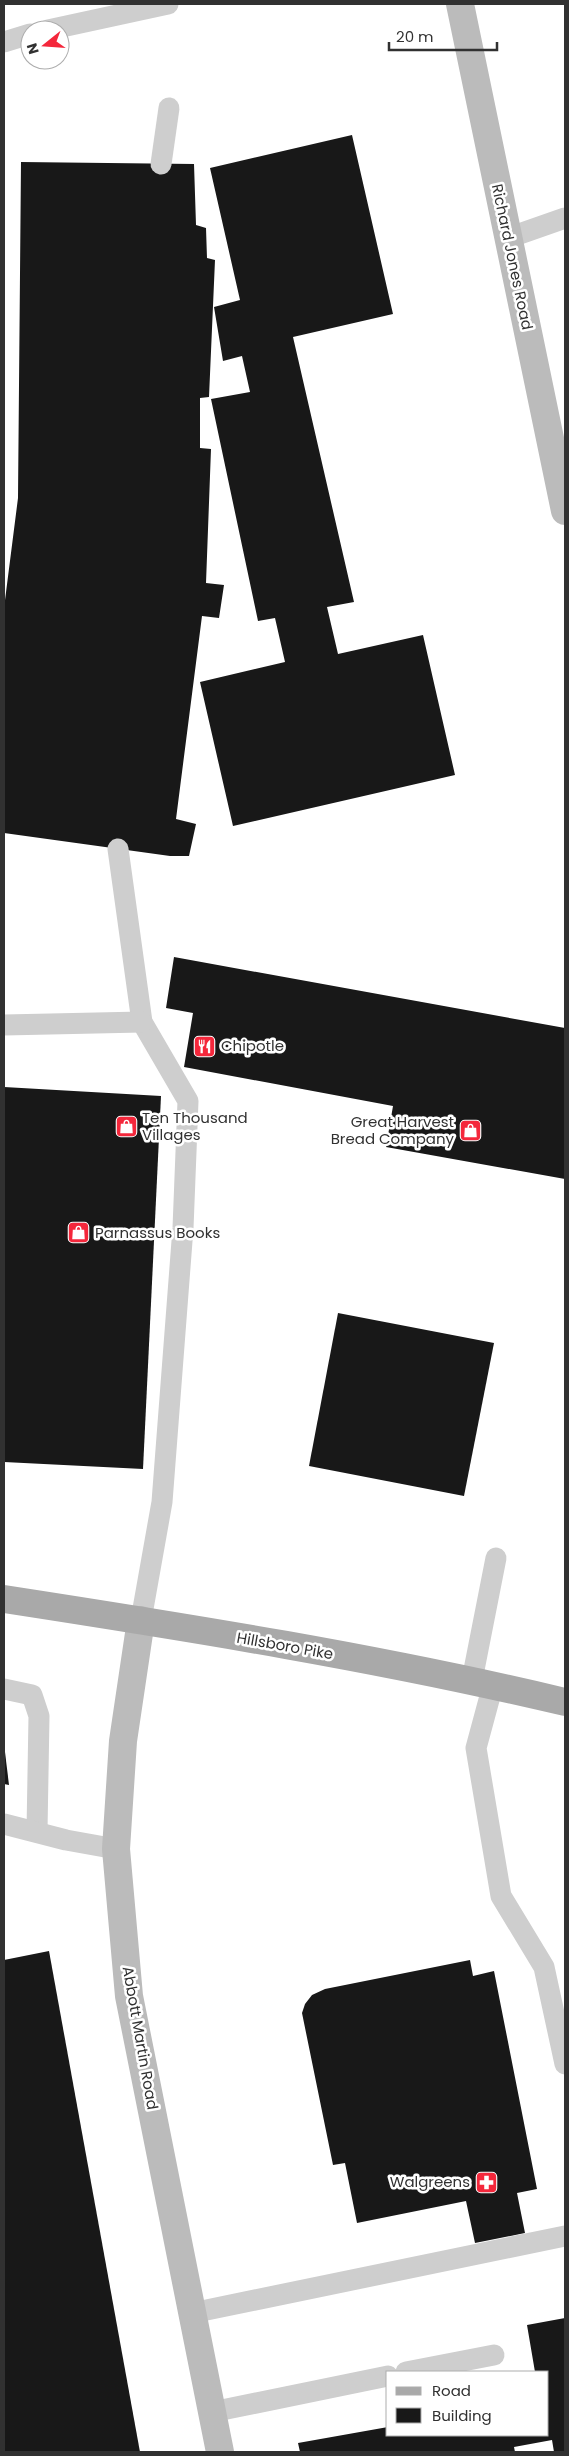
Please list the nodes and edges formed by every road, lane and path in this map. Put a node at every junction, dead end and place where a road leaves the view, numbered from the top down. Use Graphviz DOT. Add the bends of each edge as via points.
graph roads {
  1 [pos="168,4"];
  2 [pos="460,4"];
  3 [pos="70,25"];
  4 [pos="20,37"];
  5 [pos="4,42"];
  6 [pos="169,108"];
  7 [pos="161,164"];
  8 [pos="565,218"];
  9 [pos="508,238"];
  10 [pos="565,511"];
  11 [pos="118,849"];
  12 [pos="142,1022"];
  13 [pos="4,1025"];
  14 [pos="496,1558"];
  15 [pos="4,1599"];
  16 [pos="141,1620"];
  17 [pos="483,1683"];
  18 [pos="4,1689"];
  19 [pos="565,1702"];
  20 [pos="4,1824"];
  21 [pos="37,1831"];
  22 [pos="116,1849"];
  23 [pos="565,2064"];
  24 [pos="565,2236"];
  25 [pos="192,2313"];
  26 [pos="494,2354"];
  27 [pos="411,2371"];
  28 [pos="386,2376"];
  29 [pos="212,2412"];
  30 [pos="220,2452"];
  1 -- 3 [label="lane"];
  2 -- 9 [label="main road, Richard Jones Road"];
  4 -- 5 [label="lane"];
  6 -- 7 [label="lane"];
  8 -- 9 [label="lane"];
  9 -- 10 [label="main road, Richard Jones Road"];
  11 -- 12 [label="lane"];
  12 -- 13 [label="lane"];
  12 -- 16 [label="lane" via="188,1101 183,1228 162,1502"];
  14 -- 17 [label="lane"];
  15 -- 16 [label="main road, Hillsboro Pike"];
  16 -- 17 [label="main road, Hillsboro Pike"];
  16 -- 22 [label="main road, Abbott Martin Road" via="122,1741"];
  17 -- 19 [label="main road, Hillsboro Pike"];
  17 -- 23 [label="lane" via="476,1748 501,1896 544,1967"];
  18 -- 21 [label="lane" via="32,1695 39,1716"];
  20 -- 21 [label="lane"];
  21 -- 22 [label="lane"];
  22 -- 25 [label="main road, Abbott Martin Road" via="129,1996"];
  24 -- 25 [label="lane"];
  25 -- 29 [label="main road, Abbott Martin Road"];
  26 -- 27 [label="lane"];
  28 -- 29 [label="lane"];
  29 -- 30 [label="main road, Abbott Martin Road"];
}
